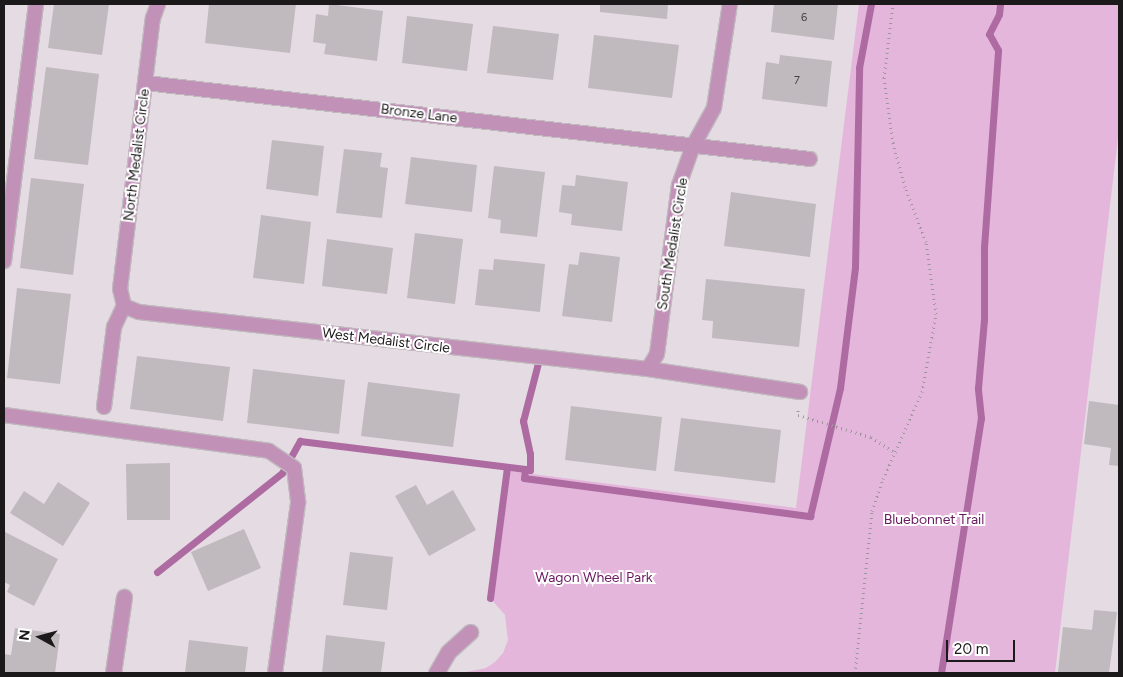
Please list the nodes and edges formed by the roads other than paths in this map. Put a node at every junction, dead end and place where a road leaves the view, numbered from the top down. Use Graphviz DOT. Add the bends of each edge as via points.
graph roads {
  1 [pos="36,4"];
  2 [pos="158,4"];
  3 [pos="730,4"];
  4 [pos="146,83"];
  5 [pos="693,146"];
  6 [pos="810,159"];
  7 [pos="4,261"];
  8 [pos="124,306"];
  9 [pos="648,369"];
  10 [pos="800,392"];
  11 [pos="104,408"];
  12 [pos="4,415"];
  13 [pos="124,597"];
  14 [pos="470,632"];
  15 [pos="113,673"];
  16 [pos="275,673"];
  17 [pos="436,673"];
  1 -- 7 [label="lane"];
  2 -- 4 [label="lane, North Medalist Circle" via="153,18"];
  3 -- 5 [label="lane, South Medalist Circle" via="714,108"];
  4 -- 5 [label="lane, Bronze Lane"];
  4 -- 8 [label="lane, North Medalist Circle" via="120,289"];
  5 -- 6 [label="lane, Bronze Lane"];
  5 -- 9 [label="lane, South Medalist Circle" via="679,185 658,354"];
  8 -- 9 [label="lane, West Medalist Circle" via="139,312"];
  8 -- 11 [label="lane" via="114,327"];
  9 -- 10 [label="lane, West Medalist Circle"];
  12 -- 16 [label="lane" via="269,451 294,468 298,503"];
  13 -- 15 [label="street"];
  14 -- 17 [label="street" via="448,652"];
}
